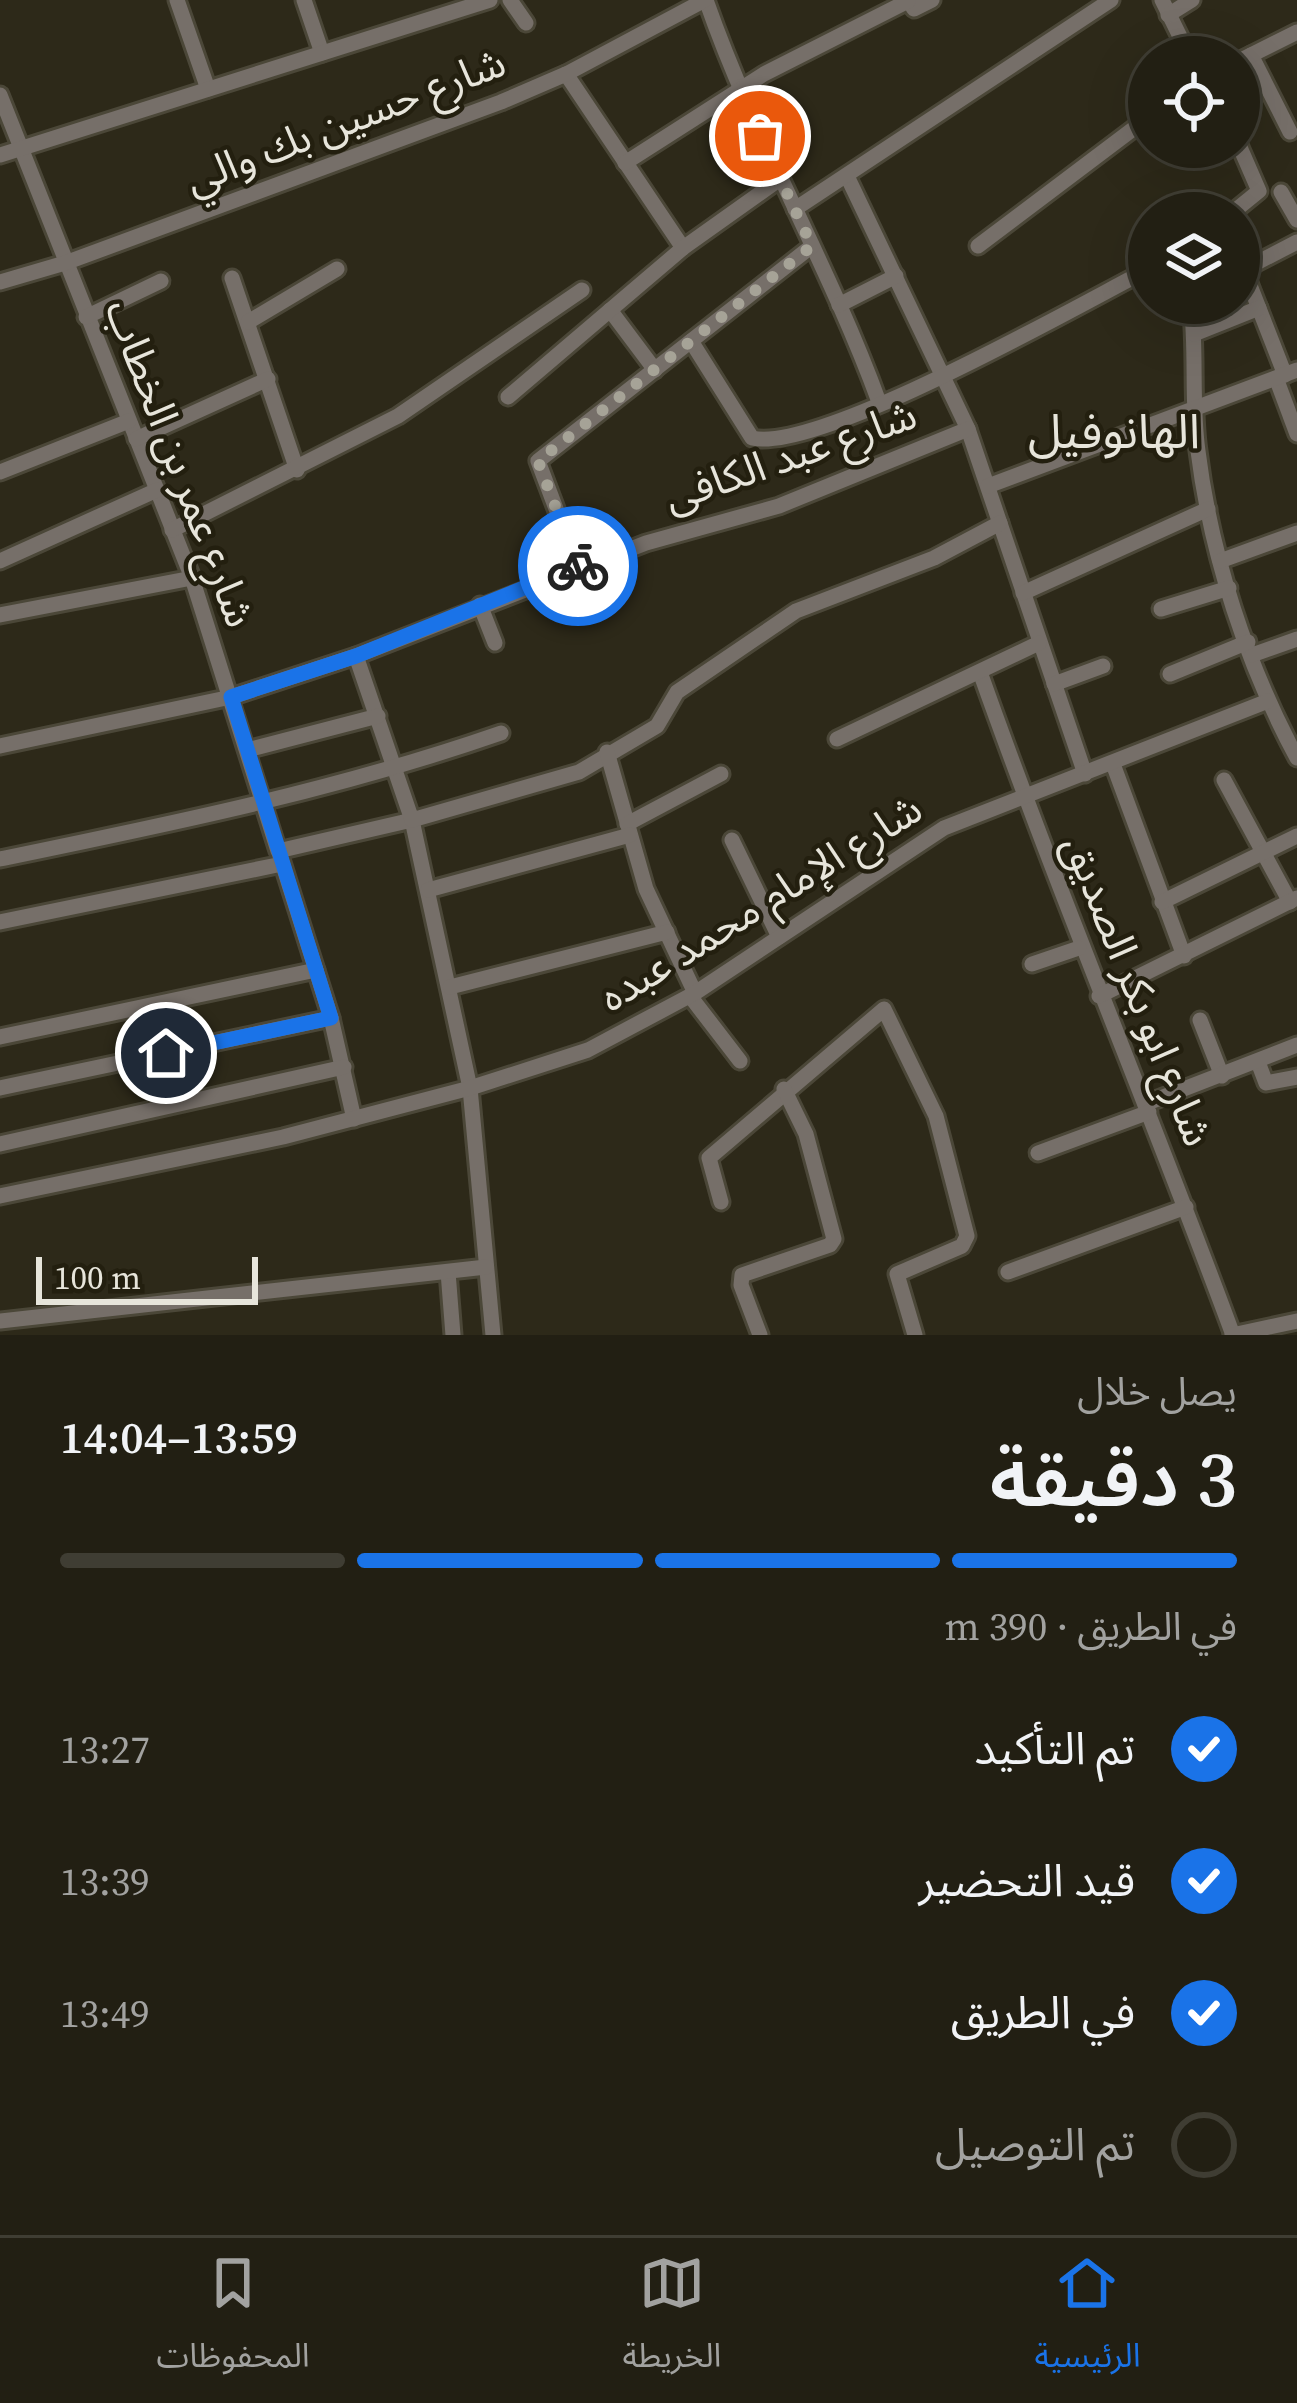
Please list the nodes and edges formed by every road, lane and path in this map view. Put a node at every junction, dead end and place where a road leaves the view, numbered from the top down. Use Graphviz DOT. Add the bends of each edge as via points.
graph roads {
  1 [pos="177,0"];
  2 [pos="304,0"];
  3 [pos="490,0"];
  4 [pos="510,0"];
  5 [pos="706,0"];
  6 [pos="908,0"];
  7 [pos="932,0"];
  8 [pos="1112,0"];
  9 [pos="1192,0"];
  10 [pos="1165,8"];
  11 [pos="526,23"];
  12 [pos="1297,32"];
  13 [pos="1179,36"];
  14 [pos="1260,50"];
  15 [pos="322,53"];
  16 [pos="566,74"];
  17 [pos="1260,83"];
  18 [pos="208,89"];
  19 [pos="740,92"];
  20 [pos="0,94"];
  21 [pos="1290,132"];
  22 [pos="1128,133"];
  23 [pos="22,148"];
  24 [pos="0,155"];
  25 [pos="625,163"];
  26 [pos="847,176"];
  27 [pos="780,179"];
  28 [pos="1281,192"];
  29 [pos="795,209"];
  30 [pos="1297,220"];
  31 [pos="1297,242"];
  32 [pos="812,246"];
  33 [pos="978,246"];
  34 [pos="683,248"];
  35 [pos="1260,261"];
  36 [pos="65,263"];
  37 [pos="337,268"];
  38 [pos="896,276"];
  39 [pos="232,278"];
  40 [pos="1128,279"];
  41 [pos="160,281"];
  42 [pos="0,282"];
  43 [pos="582,290"];
  44 [pos="839,305"];
  45 [pos="610,310"];
  46 [pos="1260,310"];
  47 [pos="86,316"];
  48 [pos="248,322"];
  49 [pos="1193,324"];
  50 [pos="1219,324"];
  51 [pos="1194,334"];
  52 [pos="691,341"];
  53 [pos="655,370"];
  54 [pos="1286,374"];
  55 [pos="944,376"];
  56 [pos="268,379"];
  57 [pos="508,398"];
  58 [pos="880,402"];
  59 [pos="1196,410"];
  60 [pos="129,421"];
  61 [pos="968,429"];
  62 [pos="1297,434"];
  63 [pos="136,439"];
  64 [pos="297,470"];
  65 [pos="0,472"];
  66 [pos="988,486"];
  67 [pos="157,490"];
  68 [pos="1208,509"];
  69 [pos="1000,523"];
  70 [pos="172,530"];
  71 [pos="1297,533"];
  72 [pos="0,561"];
  73 [pos="1220,561"];
  74 [pos="578,567"];
  75 [pos="192,578"];
  76 [pos="1229,589"];
  77 [pos="1023,592"];
  78 [pos="480,605"];
  79 [pos="1161,610"];
  80 [pos="0,615"];
  81 [pos="1297,639"];
  82 [pos="1039,643"];
  83 [pos="495,644"];
  84 [pos="1250,649"];
  85 [pos="356,656"];
  86 [pos="1103,666"];
  87 [pos="980,672"];
  88 [pos="1170,674"];
  89 [pos="1054,684"];
  90 [pos="231,697"];
  91 [pos="1268,700"];
  92 [pos="1297,715"];
  93 [pos="378,716"];
  94 [pos="1278,723"];
  95 [pos="501,733"];
  96 [pos="837,739"];
  97 [pos="0,746"];
  98 [pos="247,750"];
  99 [pos="607,752"];
  100 [pos="1297,758"];
  101 [pos="1113,764"];
  102 [pos="396,770"];
  103 [pos="721,774"];
  104 [pos="1085,774"];
  105 [pos="1224,779"];
  106 [pos="1023,794"];
  107 [pos="264,805"];
  108 [pos="412,820"];
  109 [pos="628,829"];
  110 [pos="1297,836"];
  111 [pos="732,841"];
  112 [pos="1263,854"];
  113 [pos="280,858"];
  114 [pos="0,860"];
  115 [pos="428,890"];
  116 [pos="1294,900"];
  117 [pos="1162,902"];
  118 [pos="0,922"];
  119 [pos="667,932"];
  120 [pos="779,937"];
  121 [pos="1079,948"];
  122 [pos="1184,956"];
  123 [pos="1032,964"];
  124 [pos="316,970"];
  125 [pos="450,987"];
  126 [pos="693,994"];
  127 [pos="1099,996"];
  128 [pos="331,1018"];
  129 [pos="1200,1020"];
  130 [pos="0,1037"];
  131 [pos="1297,1046"];
  132 [pos="740,1061"];
  133 [pos="1258,1063"];
  134 [pos="344,1066"];
  135 [pos="1222,1076"];
  136 [pos="1297,1077"];
  137 [pos="0,1088"];
  138 [pos="470,1088"];
  139 [pos="784,1089"];
  140 [pos="1147,1108"];
  141 [pos="354,1119"];
  142 [pos="0,1144"];
  143 [pos="1038,1153"];
  144 [pos="0,1196"];
  145 [pos="721,1202"];
  146 [pos="1186,1207"];
  147 [pos="486,1268"];
  148 [pos="448,1272"];
  149 [pos="1008,1272"];
  150 [pos="0,1321"];
  151 [pos="1297,1321"];
  152 [pos="453,1335"];
  153 [pos="493,1335"];
  154 [pos="760,1335"];
  155 [pos="915,1335"];
  156 [pos="1233,1335"];
  1 -- 18 [label="street"];
  2 -- 15 [label="street"];
  3 -- 15 [label="street"];
  4 -- 11 [label="street"];
  5 -- 16 [label="street, شارع حسين بك والي"];
  5 -- 19 [label="street"];
  6 -- 7 [label="street" via="914,9"];
  6 -- 19 [label="street"];
  8 -- 26 [label="street"];
  9 -- 10 [label="street"];
  10 -- 13 [label="street"];
  12 -- 14 [label="street"];
  15 -- 18 [label="street"];
  16 -- 25 [label="street"];
  16 -- 36 [label="street, شارع حسين بك والي"];
  17 -- 21 [label="street"];
  18 -- 23 [label="street"];
  19 -- 25 [label="street"];
  19 -- 27 [label="street"];
  20 -- 23 [label="street, شارع عمر بن الخطاب"];
  22 -- 33 [label="street"];
  23 -- 24 [label="street"];
  23 -- 36 [label="street, شارع عمر بن الخطاب"];
  25 -- 34 [label="street"];
  26 -- 29 [label="street"];
  26 -- 38 [label="street"];
  27 -- 29 [label="street"];
  27 -- 34 [label="street"];
  28 -- 30 [label="street"];
  29 -- 32 [label="street"];
  31 -- 35 [label="street"];
  32 -- 44 [label="street"];
  32 -- 52 [label="street"];
  34 -- 45 [label="street"];
  36 -- 42 [label="street, شارع حسين بك والي"];
  36 -- 47 [label="street, شارع عمر بن الخطاب"];
  37 -- 48 [label="street"];
  38 -- 44 [label="street"];
  38 -- 55 [label="street"];
  39 -- 48 [label="street"];
  40 -- 55 [label="street"];
  41 -- 47 [label="street"];
  43 -- 64 [label="street" via="398,416"];
  44 -- 58 [label="street"];
  45 -- 53 [label="street"];
  45 -- 57 [label="street"];
  46 -- 54 [label="street"];
  47 -- 60 [label="street, شارع عمر بن الخطاب"];
  48 -- 56 [label="street"];
  49 -- 51 [label="street"];
  50 -- 51 [label="street"];
  51 -- 59 [label="street"];
  52 -- 53 [label="street"];
  52 -- 58 [label="street" via="758,440 813,431"];
  53 -- 74 [label="street" via="536,463"];
  54 -- 59 [label="street"];
  54 -- 62 [label="street"];
  55 -- 58 [label="street"];
  55 -- 61 [label="street"];
  56 -- 63 [label="street"];
  56 -- 64 [label="street"];
  59 -- 66 [label="street"];
  59 -- 68 [label="street"];
  60 -- 63 [label="street, شارع عمر بن الخطاب"];
  60 -- 65 [label="street"];
  61 -- 66 [label="street"];
  61 -- 74 [label="street, شارع عبد الكافى" via="779,506"];
  63 -- 67 [label="street, شارع عمر بن الخطاب"];
  64 -- 70 [label="street"];
  66 -- 69 [label="street"];
  67 -- 70 [label="street, شارع عمر بن الخطاب"];
  67 -- 72 [label="street"];
  68 -- 73 [label="street"];
  68 -- 77 [label="street"];
  69 -- 77 [label="street"];
  69 -- 99 [label="street" via="796,611 677,692 657,726"];
  70 -- 75 [label="street, شارع عمر بن الخطاب"];
  71 -- 73 [label="street"];
  73 -- 76 [label="street"];
  74 -- 78 [label="street, شارع عبد الكافى"];
  75 -- 80 [label="street"];
  75 -- 90 [label="street, شارع عمر بن الخطاب"];
  76 -- 79 [label="street"];
  76 -- 84 [label="street"];
  77 -- 82 [label="street"];
  78 -- 83 [label="street"];
  78 -- 85 [label="street, شارع عبد الكافى"];
  81 -- 84 [label="street"];
  82 -- 87 [label="street"];
  82 -- 89 [label="street"];
  84 -- 88 [label="street"];
  84 -- 91 [label="street"];
  85 -- 90 [label="street, شارع عبد الكافى"];
  85 -- 93 [label="street"];
  86 -- 89 [label="street"];
  87 -- 96 [label="street"];
  87 -- 106 [label="street, شارع ابو بكر الصديق"];
  89 -- 104 [label="street"];
  90 -- 97 [label="street, شارع عبد الكافى"];
  90 -- 98 [label="street, شارع عمر بن الخطاب"];
  91 -- 94 [label="street"];
  91 -- 101 [label="street, شارع الإمام محمد عبده"];
  92 -- 94 [label="street"];
  93 -- 98 [label="street"];
  93 -- 102 [label="street"];
  94 -- 100 [label="street"];
  95 -- 102 [label="street"];
  98 -- 107 [label="street, شارع عمر بن الخطاب"];
  99 -- 108 [label="street" via="522,792"];
  99 -- 109 [label="street"];
  101 -- 104 [label="street, شارع الإمام محمد عبده"];
  101 -- 117 [label="street"];
  102 -- 107 [label="street"];
  102 -- 108 [label="street"];
  103 -- 109 [label="street"];
  104 -- 106 [label="street, شارع الإمام محمد عبده"];
  105 -- 112 [label="street"];
  106 -- 120 [label="street, شارع الإمام محمد عبده" via="927,838"];
  106 -- 121 [label="street, شارع ابو بكر الصديق"];
  107 -- 113 [label="street, شارع عمر بن الخطاب"];
  107 -- 114 [label="street"];
  108 -- 113 [label="street"];
  108 -- 115 [label="street"];
  109 -- 115 [label="street"];
  109 -- 119 [label="street"];
  110 -- 112 [label="street"];
  111 -- 120 [label="street"];
  112 -- 116 [label="street"];
  112 -- 117 [label="street"];
  113 -- 118 [label="street"];
  113 -- 124 [label="street, شارع عمر بن الخطاب"];
  115 -- 125 [label="street"];
  116 -- 122 [label="street"];
  117 -- 122 [label="street"];
  119 -- 125 [label="street"];
  119 -- 126 [label="street"];
  120 -- 126 [label="street, شارع الإمام محمد عبده"];
  121 -- 123 [label="street"];
  121 -- 127 [label="street, شارع ابو بكر الصديق"];
  122 -- 127 [label="street"];
  124 -- 128 [label="street, شارع عمر بن الخطاب"];
  124 -- 130 [label="street"];
  125 -- 138 [label="street"];
  126 -- 132 [label="street"];
  126 -- 138 [label="street, شارع الإمام محمد عبده" via="607,1042"];
  127 -- 140 [label="street, شارع ابو بكر الصديق"];
  128 -- 134 [label="street, شارع عمر بن الخطاب"];
  128 -- 137 [label="street"];
  129 -- 135 [label="street"];
  131 -- 133 [label="street"];
  133 -- 135 [label="street"];
  133 -- 136 [label="street" via="1266,1083"];
  134 -- 141 [label="street, شارع عمر بن الخطاب"];
  134 -- 142 [label="street"];
  135 -- 140 [label="street"];
  138 -- 141 [label="street, شارع الإمام محمد عبده"];
  138 -- 147 [label="street"];
  139 -- 145 [label="street" via="709,1158"];
  139 -- 154 [label="street" via="806,1134 834,1239 742,1275"];
  139 -- 155 [label="street" via="882,1009 936,1116 967,1236 962,1246 897,1274"];
  140 -- 143 [label="street"];
  140 -- 146 [label="street, شارع ابو بكر الصديق"];
  141 -- 144 [label="street, شارع الإمام محمد عبده"];
  146 -- 149 [label="street"];
  146 -- 156 [label="street, شارع ابو بكر الصديق"];
  147 -- 148 [label="street"];
  147 -- 153 [label="street"];
  148 -- 150 [label="street"];
  148 -- 152 [label="street"];
  151 -- 156 [label="street"];
}
